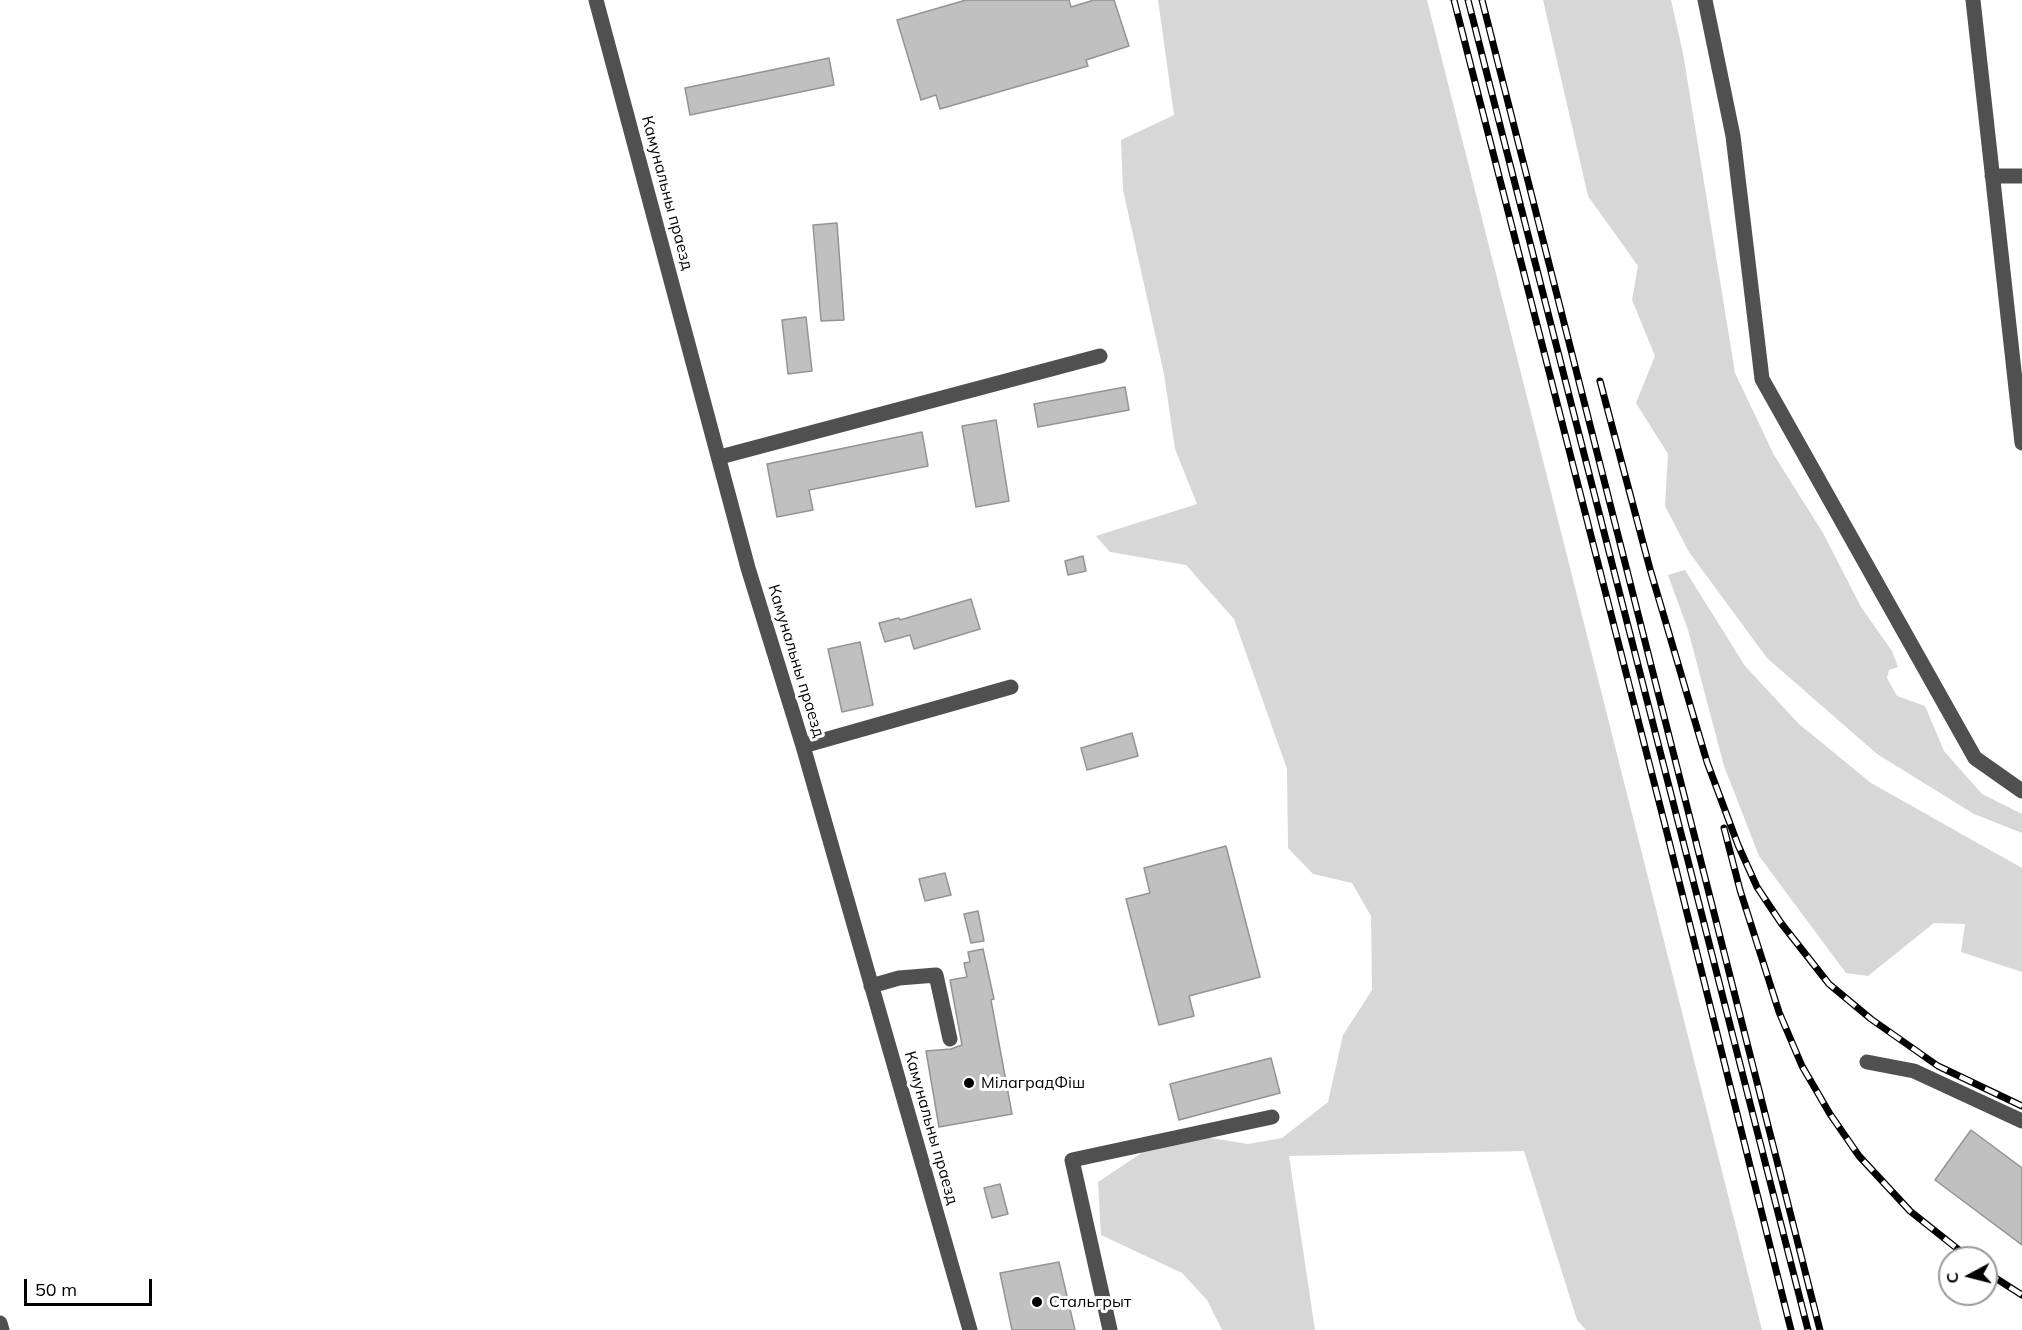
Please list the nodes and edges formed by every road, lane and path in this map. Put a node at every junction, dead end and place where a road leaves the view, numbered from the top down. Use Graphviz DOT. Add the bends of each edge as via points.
graph roads {
  1 [pos="596,0"];
  2 [pos="1705,0"];
  3 [pos="1973,0"];
  4 [pos="1992,176"];
  5 [pos="2022,176"];
  6 [pos="1100,356"];
  7 [pos="2022,443"];
  8 [pos="720,458"];
  9 [pos="1011,687"];
  10 [pos="803,747"];
  11 [pos="2022,791"];
  12 [pos="871,986"];
  13 [pos="950,1039"];
  14 [pos="1867,1062"];
  15 [pos="1272,1118"];
  16 [pos="2022,1121"];
  17 [pos="0,1323"];
  18 [pos="2,1330"];
  19 [pos="970,1330"];
  20 [pos="1110,1330"];
  1 -- 8 [label="street, Камунальны праезд"];
  2 -- 11 [label="street" via="1733,136 1762,379 1975,758"];
  3 -- 4 [label="street"];
  4 -- 5 [label="street"];
  4 -- 7 [label="street"];
  6 -- 8 [label="street"];
  8 -- 10 [label="street, Камунальны праезд" via="748,568"];
  9 -- 10 [label="street"];
  10 -- 12 [label="street, Камунальны праезд"];
  12 -- 13 [label="street" via="899,978 936,975"];
  12 -- 19 [label="street, Камунальны праезд"];
  14 -- 16 [label="street" via="1914,1071"];
  15 -- 20 [label="street" via="1072,1160"];
  17 -- 18 [label="street"];
}
